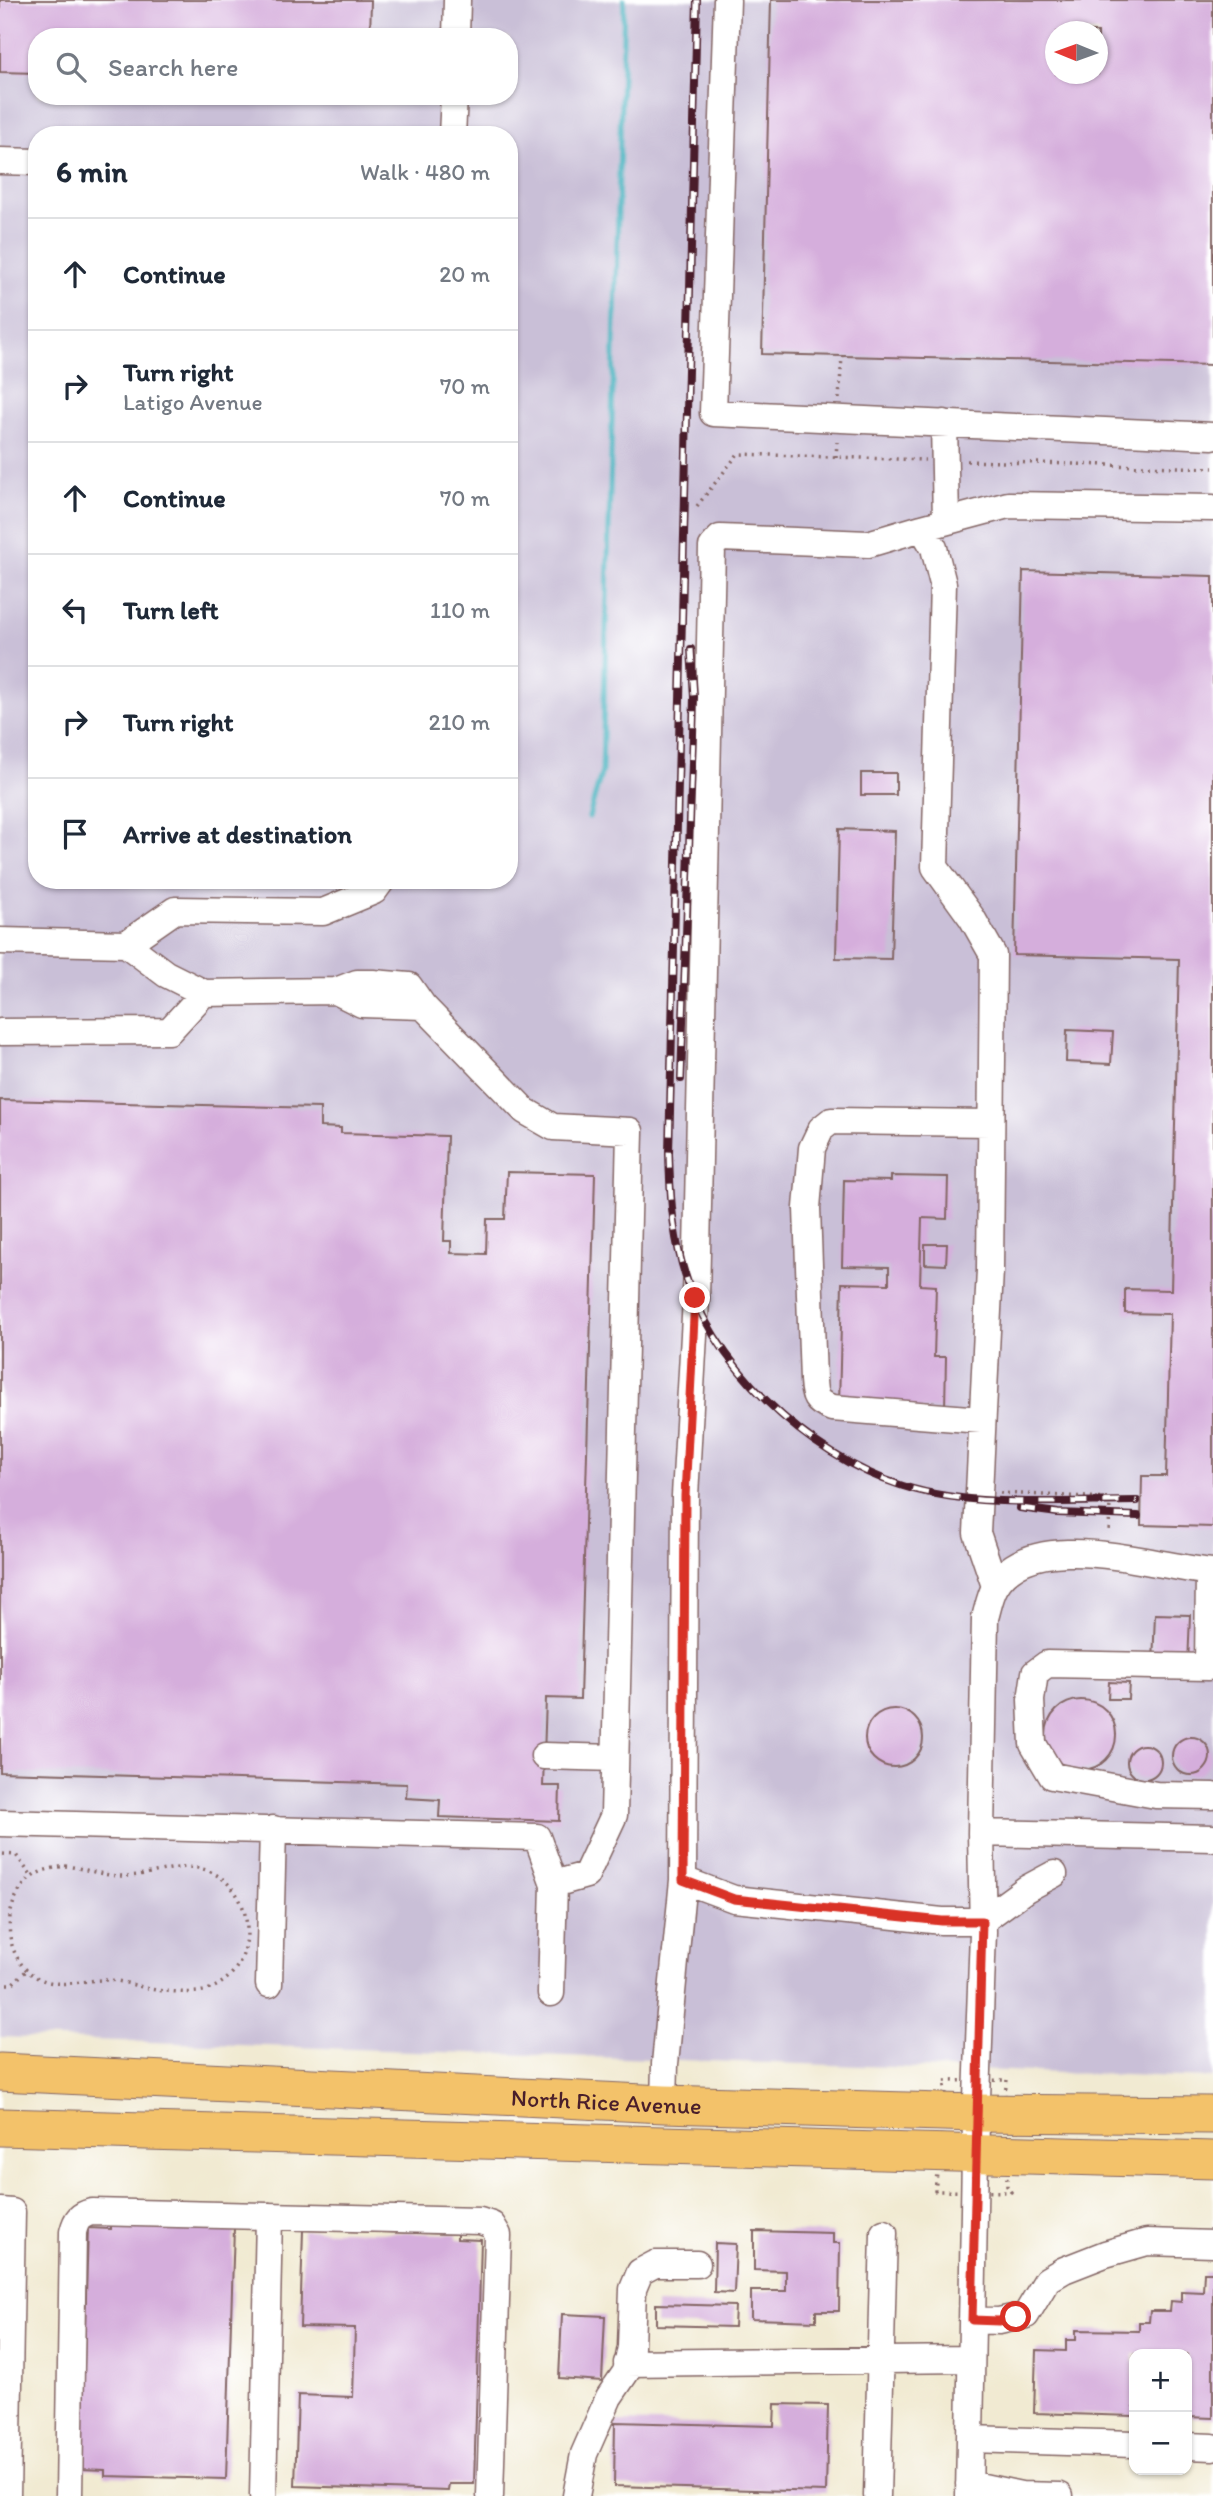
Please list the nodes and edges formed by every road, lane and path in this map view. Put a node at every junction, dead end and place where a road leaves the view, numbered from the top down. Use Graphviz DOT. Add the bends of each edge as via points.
graph roads {
  1 [pos="457,0"];
  2 [pos="727,0"];
  3 [pos="456,28"];
  4 [pos="454,105"];
  5 [pos="452,126"];
  6 [pos="0,161"];
  7 [pos="28,162"];
  8 [pos="944,423"];
  9 [pos="1213,436"];
  10 [pos="1213,508"];
  11 [pos="934,524"];
  12 [pos="375,889"];
  13 [pos="0,941"];
  14 [pos="127,944"];
  15 [pos="204,993"];
  16 [pos="0,1032"];
  17 [pos="990,1123"];
  18 [pos="981,1420"];
  19 [pos="1211,1572"];
  20 [pos="995,1586"];
  21 [pos="544,1756"];
  22 [pos="615,1758"];
  23 [pos="1213,1796"];
  24 [pos="0,1823"];
  25 [pos="273,1829"];
  26 [pos="981,1833"];
  27 [pos="1213,1838"];
  28 [pos="3,1854"];
  29 [pos="1054,1874"];
  30 [pos="32,1877"];
  31 [pos="683,1880"];
  32 [pos="554,1884"];
  33 [pos="982,1921"];
  34 [pos="1,1924"];
  35 [pos="9,1925"];
  36 [pos="26,1971"];
  37 [pos="0,1984"];
  38 [pos="268,1984"];
  39 [pos="551,1993"];
  40 [pos="0,2072"];
  41 [pos="664,2104"];
  42 [pos="976,2113"];
  43 [pos="1213,2115"];
  44 [pos="0,2127"];
  45 [pos="975,2154"];
  46 [pos="1213,2160"];
  47 [pos="0,2211"];
  48 [pos="269,2216"];
  49 [pos="884,2233"];
  50 [pos="1213,2245"];
  51 [pos="696,2264"];
  52 [pos="972,2320"];
  53 [pos="971,2359"];
  54 [pos="880,2360"];
  55 [pos="627,2364"];
  56 [pos="970,2439"];
  57 [pos="1129,2444"];
  58 [pos="1192,2446"];
  59 [pos="1213,2447"];
  60 [pos="969,2490"];
  61 [pos="7,2496"];
  62 [pos="69,2496"];
  63 [pos="263,2496"];
  64 [pos="490,2496"];
  65 [pos="576,2496"];
  66 [pos="877,2496"];
  67 [pos="1060,2496"];
  1 -- 3 [label="street"];
  2 -- 8 [label="street" via="713,413"];
  4 -- 5 [label="street"];
  6 -- 7 [label="street"];
  8 -- 9 [label="street"];
  8 -- 11 [label="street"];
  10 -- 11 [label="street" via="1008,505"];
  11 -- 17 [label="street" via="934,548 943,584 934,867 993,955"];
  11 -- 31 [label="street" via="868,544 720,538 712,547 695,1298 685,1496"];
  12 -- 14 [label="street" via="323,912 175,910"];
  13 -- 14 [label="street"];
  14 -- 15 [label="street" via="166,974"];
  15 -- 16 [label="street" via="169,1031"];
  15 -- 22 [label="street" via="336,991 362,1004 423,1006 525,1111 553,1127 630,1131"];
  17 -- 18 [label="street" via="990,1270"];
  17 -- 18 [label="street" via="831,1121 821,1129 812,1148 807,1208 814,1398 832,1408"];
  18 -- 20 [label="street" via="977,1533"];
  19 -- 20 [label="street" via="1092,1553 1060,1554 1035,1557 1011,1570"];
  19 -- 23 [label="street" via="1208,1667 1047,1664 1035,1673 1031,1699 1033,1744 1052,1776 1156,1795"];
  20 -- 26 [label="street" via="985,1618"];
  21 -- 22 [label="street"];
  22 -- 32 [label="street" via="614,1815 586,1875"];
  24 -- 25 [label="street"];
  25 -- 32 [label="street" via="537,1836"];
  25 -- 38 [label="street"];
  26 -- 27 [label="street"];
  26 -- 33 [label="street"];
  28 -- 30 [label="path" via="16,1855"];
  29 -- 33 [label="street"];
  30 -- 35 [label="path" via="11,1901"];
  30 -- 36 [label="path" via="65,1866 120,1877 173,1868 206,1870 235,1892 244,1907 247,1931 241,1961 234,1970 199,1991 158,1991 110,1980 63,1985"];
  31 -- 33 [label="street" via="734,1899 942,1921"];
  31 -- 41 [label="street"];
  32 -- 39 [label="street"];
  33 -- 42 [label="street"];
  34 -- 35 [label="path"];
  35 -- 36 [label="path" via="11,1952"];
  36 -- 37 [label="path" via="12,1984"];
  40 -- 41 [label="highway, North Rice Avenue"];
  41 -- 42 [label="highway, North Rice Avenue"];
  42 -- 43 [label="highway, North Rice Avenue"];
  42 -- 45 [label="street"];
  44 -- 45 [label="highway, North Rice Avenue"];
  45 -- 46 [label="highway, North Rice Avenue"];
  45 -- 52 [label="street"];
  47 -- 61 [label="street" via="12,2211"];
  48 -- 62 [label="street" via="92,2212 76,2221"];
  48 -- 63 [label="street"];
  48 -- 64 [label="street" via="480,2221 492,2225 498,2235"];
  49 -- 54 [label="street"];
  50 -- 52 [label="street" via="1147,2242 1105,2254 1047,2280 1027,2315"];
  51 -- 55 [label="street" via="655,2264 640,2272 633,2289"];
  52 -- 53 [label="street"];
  53 -- 54 [label="street"];
  53 -- 56 [label="street"];
  54 -- 55 [label="street"];
  54 -- 66 [label="street"];
  55 -- 65 [label="street" via="584,2454"];
  56 -- 57 [label="street"];
  56 -- 60 [label="street"];
  58 -- 59 [label="street"];
  60 -- 67 [label="street"];
}
